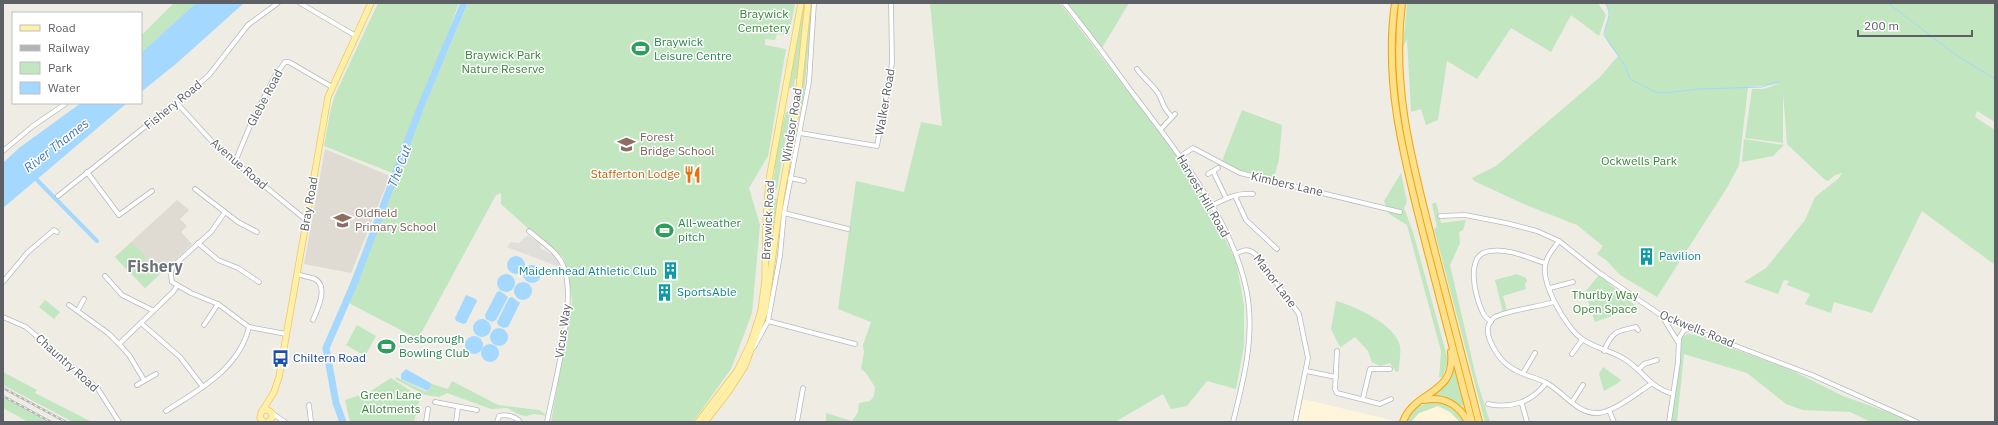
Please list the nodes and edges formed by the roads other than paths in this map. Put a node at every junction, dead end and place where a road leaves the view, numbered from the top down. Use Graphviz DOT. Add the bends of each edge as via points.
graph roads {
  1 [pos="278,3"];
  2 [pos="300,3"];
  3 [pos="371,3"];
  4 [pos="801,3"];
  5 [pos="808,3"];
  6 [pos="814,3"];
  7 [pos="891,3"];
  8 [pos="1064,3"];
  9 [pos="1395,3"];
  10 [pos="1402,3"];
  11 [pos="356,36"];
  12 [pos="1137,69"];
  13 [pos="332,87"];
  14 [pos="176,102"];
  15 [pos="64,104"];
  16 [pos="1161,129"];
  17 [pos="800,133"];
  18 [pos="3,151"];
  19 [pos="1181,156"];
  20 [pos="235,162"];
  21 [pos="1218,168"];
  22 [pos="1213,171"];
  23 [pos="87,172"];
  24 [pos="1208,174"];
  25 [pos="790,178"];
  26 [pos="804,181"];
  27 [pos="195,189"];
  28 [pos="152,191"];
  29 [pos="1253,194"];
  30 [pos="58,196"];
  31 [pos="1235,196"];
  32 [pos="1226,198"];
  33 [pos="1211,206"];
  34 [pos="225,212"];
  35 [pos="1400,212"];
  36 [pos="784,214"];
  37 [pos="1440,216"];
  38 [pos="306,220"];
  39 [pos="848,230"];
  40 [pos="528,231"];
  41 [pos="57,232"];
  42 [pos="257,232"];
  43 [pos="1559,241"];
  44 [pos="198,243"];
  45 [pos="1277,249"];
  46 [pos="1236,254"];
  47 [pos="1545,263"];
  48 [pos="297,274"];
  49 [pos="104,276"];
  50 [pos="3,282"];
  51 [pos="259,282"];
  52 [pos="1573,282"];
  53 [pos="177,286"];
  54 [pos="1550,288"];
  55 [pos="84,298"];
  56 [pos="1554,302"];
  57 [pos="218,304"];
  58 [pos="69,305"];
  59 [pos="78,310"];
  60 [pos="152,310"];
  61 [pos="1662,316"];
  62 [pos="3,318"];
  63 [pos="313,320"];
  64 [pos="768,321"];
  65 [pos="1491,322"];
  66 [pos="141,323"];
  67 [pos="204,325"];
  68 [pos="249,327"];
  69 [pos="1691,329"];
  70 [pos="1638,330"];
  71 [pos="286,334"];
  72 [pos="1449,334"];
  73 [pos="1582,340"];
  74 [pos="1678,342"];
  75 [pos="119,344"];
  76 [pos="855,344"];
  77 [pos="1604,350"];
  78 [pos="1337,351"];
  79 [pos="1535,353"];
  80 [pos="1572,354"];
  81 [pos="750,355"];
  82 [pos="1657,360"];
  83 [pos="1390,369"];
  84 [pos="1638,370"];
  85 [pos="1306,371"];
  86 [pos="1523,373"];
  87 [pos="156,374"];
  88 [pos="1336,377"];
  89 [pos="144,380"];
  90 [pos="1546,383"];
  91 [pos="1651,384"];
  92 [pos="137,385"];
  93 [pos="1583,385"];
  94 [pos="203,387"];
  95 [pos="803,388"];
  96 [pos="1673,394"];
  97 [pos="271,398"];
  98 [pos="1363,398"];
  99 [pos="1391,399"];
  100 [pos="1420,401"];
  101 [pos="435,402"];
  102 [pos="1572,402"];
  103 [pos="1488,404"];
  104 [pos="1522,404"];
  105 [pos="309,405"];
  106 [pos="458,407"];
  107 [pos="428,409"];
  108 [pos="166,410"];
  109 [pos="264,410"];
  110 [pos="478,410"];
  111 [pos="1609,410"];
  112 [pos="272,413"];
  113 [pos="261,421"];
  114 [pos="119,422"];
  115 [pos="269,422"];
  116 [pos="285,422"];
  117 [pos="311,422"];
  118 [pos="426,422"];
  119 [pos="456,422"];
  120 [pos="497,422"];
  121 [pos="520,422"];
  122 [pos="547,422"];
  123 [pos="698,422"];
  124 [pos="705,422"];
  125 [pos="797,422"];
  126 [pos="1233,422"];
  127 [pos="1295,422"];
  128 [pos="1403,422"];
  129 [pos="1468,422"];
  130 [pos="1472,422"];
  131 [pos="1479,422"];
  132 [pos="1527,422"];
  133 [pos="1614,422"];
  134 [pos="1669,422"];
  135 [pos="1917,422"];
  1 -- 14 [label="street, Fishery Road" via="248,26 209,75"];
  2 -- 11 [label="street"];
  3 -- 11 [label="main road, Bray Road"];
  4 -- 123 [label="main road, Braywick Road" via="769,180 765,280 761,311 751,342 737,371"];
  5 -- 81 [label="main road, Windsor Road" via="797,107 781,197 771,277 765,311"];
  6 -- 17 [label="street, Braywick Road" via="808,82"];
  7 -- 17 [label="street, Walker Road" via="892,63 876,146"];
  8 -- 16 [label="street, Harvest Hill Road"];
  9 -- 72 [label="highway" via="1392,68 1398,125"];
  10 -- 131 [label="highway" via="1398,61 1405,130"];
  11 -- 13 [label="main road, Bray Road"];
  12 -- 16 [label="street" via="1143,79 1157,92 1161,104 1173,115"];
  13 -- 20 [label="street, Glebe Road" via="285,62 255,115"];
  13 -- 38 [label="main road, Bray Road" via="325,112"];
  14 -- 20 [label="street, Avenue Road"];
  14 -- 23 [label="street, Fishery Road"];
  15 -- 18 [label="street"];
  16 -- 19 [label="street, Harvest Hill Road"];
  17 -- 25 [label="street, Braywick Road"];
  19 -- 33 [label="street, Harvest Hill Road"];
  19 -- 35 [label="street, Kimbers Lane" via="1193,148 1240,173"];
  20 -- 38 [label="street, Avenue Road"];
  21 -- 22 [label="street"];
  22 -- 24 [label="street"];
  22 -- 32 [label="street"];
  23 -- 28 [label="street" via="119,215"];
  23 -- 30 [label="street, Fishery Road"];
  25 -- 26 [label="street"];
  25 -- 36 [label="street, Braywick Road"];
  27 -- 34 [label="street"];
  29 -- 31 [label="street"];
  31 -- 32 [label="street"];
  31 -- 45 [label="street" via="1246,220"];
  32 -- 33 [label="street"];
  33 -- 46 [label="street, Harvest Hill Road"];
  34 -- 42 [label="street"];
  34 -- 44 [label="street" via="211,232"];
  36 -- 39 [label="street"];
  36 -- 64 [label="street, Braywick Road" via="780,256"];
  37 -- 43 [label="street, Ockwells Road" via="1465,215 1506,223 1537,231"];
  38 -- 48 [label="main road, Bray Road"];
  40 -- 122 [label="street, Vicus Way" via="557,256 567,278 566,326"];
  41 -- 50 [label="street" via="54,230 28,252"];
  43 -- 47 [label="street"];
  43 -- 61 [label="street, Ockwells Road" via="1598,272"];
  44 -- 51 [label="street" via="218,260 238,268"];
  44 -- 53 [label="street" via="172,267 170,275 172,282"];
  46 -- 85 [label="street, Manor Lane" via="1243,250 1251,250 1300,314 1307,349"];
  46 -- 126 [label="street, Harvest Hill Road" via="1248,299 1250,330 1246,366"];
  47 -- 54 [label="street"];
  47 -- 65 [label="street" via="1509,252 1489,250 1479,257 1474,265 1473,282 1483,314"];
  48 -- 63 [label="street" via="315,279 321,287 322,294"];
  48 -- 71 [label="main road, Bray Road"];
  49 -- 60 [label="street" via="122,295"];
  52 -- 54 [label="street"];
  53 -- 57 [label="street"];
  53 -- 60 [label="street"];
  54 -- 56 [label="street"];
  55 -- 59 [label="street"];
  56 -- 65 [label="street" via="1504,315"];
  56 -- 73 [label="street" via="1563,320"];
  57 -- 67 [label="street"];
  57 -- 68 [label="street"];
  58 -- 59 [label="street"];
  59 -- 75 [label="street"];
  60 -- 66 [label="street"];
  61 -- 69 [label="street, Ockwells Road"];
  61 -- 74 [label="street"];
  62 -- 114 [label="street, Chauntry Road" via="26,327 98,389"];
  64 -- 76 [label="street"];
  64 -- 81 [label="street, Braywick Road"];
  65 -- 86 [label="street" via="1488,328 1499,357 1509,367"];
  66 -- 75 [label="street"];
  66 -- 94 [label="street" via="180,357"];
  68 -- 71 [label="street"];
  68 -- 94 [label="street" via="238,354 216,379"];
  69 -- 74 [label="street" via="1684,330"];
  69 -- 135 [label="street, Ockwells Road" via="1812,375"];
  70 -- 77 [label="street" via="1636,327 1616,332"];
  71 -- 97 [label="main road, Bray Road" via="279,377"];
  72 -- 100 [label="highway" via="1452,364 1448,377 1441,386"];
  72 -- 130 [label="highway"];
  73 -- 77 [label="street"];
  73 -- 80 [label="street"];
  74 -- 96 [label="street"];
  75 -- 89 [label="street"];
  77 -- 84 [label="street" via="1627,360"];
  78 -- 88 [label="street"];
  79 -- 86 [label="street"];
  81 -- 124 [label="main road, Windsor Road" via="729,391"];
  82 -- 84 [label="street" via="1644,364"];
  83 -- 98 [label="street" via="1370,369"];
  84 -- 91 [label="street"];
  85 -- 88 [label="street"];
  85 -- 127 [label="street, Manor Lane"];
  86 -- 90 [label="street"];
  87 -- 89 [label="street"];
  88 -- 98 [label="street" via="1337,393"];
  89 -- 92 [label="street"];
  90 -- 102 [label="street"];
  90 -- 104 [label="street" via="1541,391"];
  91 -- 96 [label="street"];
  91 -- 111 [label="street"];
  93 -- 102 [label="street"];
  94 -- 108 [label="street"];
  95 -- 125 [label="street"];
  96 -- 134 [label="street"];
  97 -- 109 [label="main road, Bray Road"];
  97 -- 112 [label="main road"];
  98 -- 99 [label="street" via="1380,404"];
  100 -- 128 [label="highway" via="1409,410"];
  100 -- 129 [label="highway" via="1435,398 1447,401 1460,410"];
  101 -- 106 [label="street"];
  102 -- 111 [label="street" via="1587,413"];
  103 -- 104 [label="street"];
  104 -- 132 [label="street"];
  105 -- 117 [label="street"];
  106 -- 110 [label="street"];
  106 -- 119 [label="street"];
  107 -- 118 [label="street"];
  109 -- 112 [label="main road"];
  109 -- 113 [label="main road, Bray Road" via="261,413"];
  111 -- 133 [label="street"];
  112 -- 115 [label="main road"];
  112 -- 116 [label="street"];
  120 -- 121 [label="street" via="502,415 515,417"];
}
